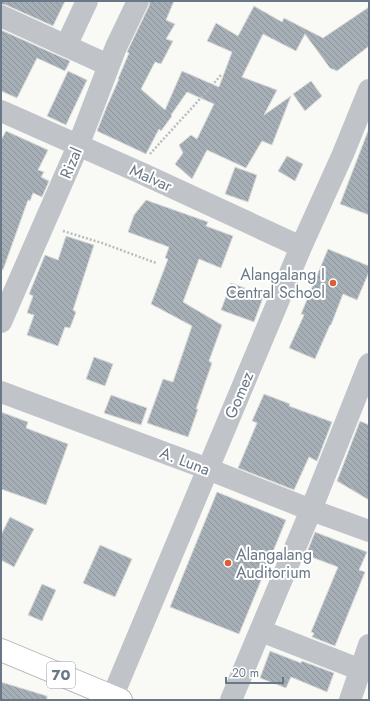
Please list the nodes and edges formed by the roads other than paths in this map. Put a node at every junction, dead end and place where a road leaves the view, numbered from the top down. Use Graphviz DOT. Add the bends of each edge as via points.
graph roads {
  1 [pos="88,1"];
  2 [pos="136,2"];
  3 [pos="1,16"];
  4 [pos="66,46"];
  5 [pos="108,66"];
  6 [pos="369,90"];
  7 [pos="1,110"];
  8 [pos="78,146"];
  9 [pos="301,247"];
  10 [pos="1,322"];
  11 [pos="369,364"];
  12 [pos="1,392"];
  13 [pos="208,469"];
  14 [pos="311,510"];
  15 [pos="369,531"];
  16 [pos="261,631"];
  17 [pos="369,645"];
  18 [pos="1,650"];
  19 [pos="360,670"];
  20 [pos="115,699"];
  21 [pos="231,700"];
  22 [pos="350,700"];
  1 -- 4 [label="street"];
  2 -- 5 [label="street, Rizal"];
  3 -- 4 [label="street"];
  4 -- 5 [label="street"];
  5 -- 8 [label="street, Rizal"];
  6 -- 9 [label="street, Gomez"];
  7 -- 8 [label="street, Malvar"];
  8 -- 9 [label="street, Malvar"];
  8 -- 10 [label="street, Rizal"];
  9 -- 13 [label="street, Gomez"];
  11 -- 14 [label="street"];
  12 -- 13 [label="street, A. Luna"];
  13 -- 14 [label="street, A. Luna"];
  13 -- 20 [label="street, Gomez"];
  14 -- 15 [label="street, A. Luna"];
  14 -- 16 [label="street"];
  16 -- 19 [label="street"];
  16 -- 21 [label="street"];
  17 -- 19 [label="street"];
  18 -- 20 [label="highway, 70"];
  19 -- 22 [label="street"];
}
